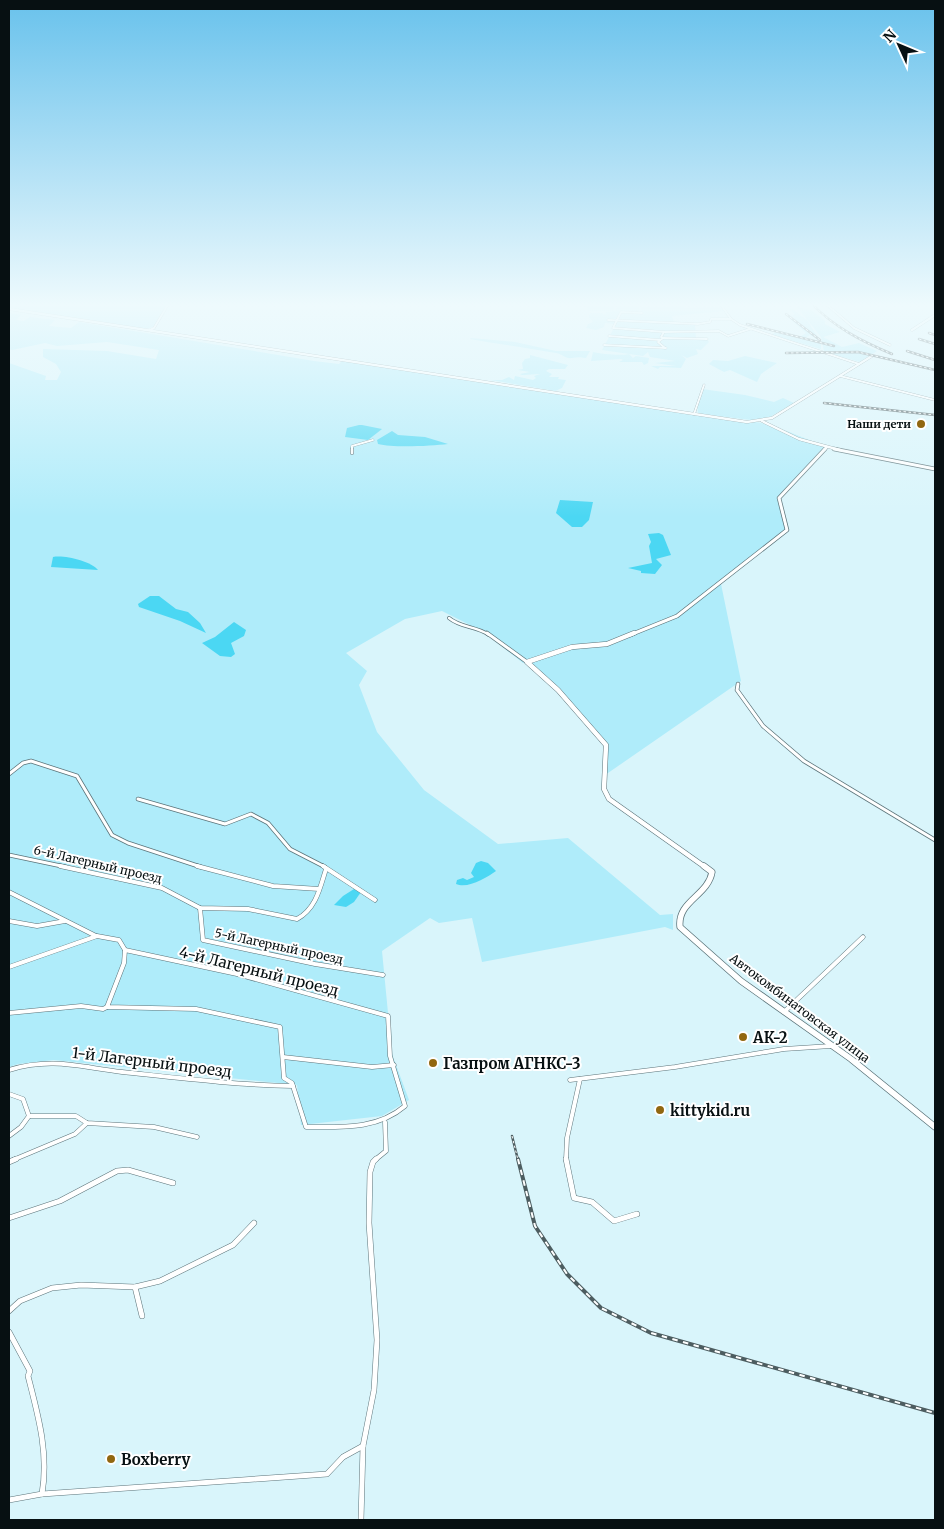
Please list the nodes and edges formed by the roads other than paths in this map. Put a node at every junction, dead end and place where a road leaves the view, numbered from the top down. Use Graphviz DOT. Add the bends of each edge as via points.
graph roads {
  1 [pos="437,374"];
  2 [pos="843,374"];
  3 [pos="840,376"];
  4 [pos="704,385"];
  5 [pos="935,400"];
  6 [pos="694,414"];
  7 [pos="762,421"];
  8 [pos="373,440"];
  9 [pos="827,447"];
  10 [pos="352,453"];
  11 [pos="935,469"];
  12 [pos="449,618"];
  13 [pos="527,662"];
  14 [pos="738,684"];
  15 [pos="9,774"];
  16 [pos="138,799"];
  17 [pos="935,840"];
  18 [pos="9,855"];
  19 [pos="326,869"];
  20 [pos="319,888"];
  21 [pos="9,892"];
  22 [pos="375,900"];
  23 [pos="200,908"];
  24 [pos="9,921"];
  25 [pos="65,921"];
  26 [pos="97,936"];
  27 [pos="863,936"];
  28 [pos="124,950"];
  29 [pos="9,967"];
  30 [pos="383,975"];
  31 [pos="105,1008"];
  32 [pos="784,1012"];
  33 [pos="9,1013"];
  34 [pos="832,1046"];
  35 [pos="283,1057"];
  36 [pos="394,1065"];
  37 [pos="9,1070"];
  38 [pos="580,1079"];
  39 [pos="570,1080"];
  40 [pos="293,1086"];
  41 [pos="9,1094"];
  42 [pos="29,1116"];
  43 [pos="385,1122"];
  44 [pos="86,1123"];
  45 [pos="935,1127"];
  46 [pos="9,1136"];
  47 [pos="197,1137"];
  48 [pos="9,1162"];
  49 [pos="173,1183"];
  50 [pos="637,1214"];
  51 [pos="9,1218"];
  52 [pos="254,1223"];
  53 [pos="135,1287"];
  54 [pos="9,1311"];
  55 [pos="142,1316"];
  56 [pos="9,1332"];
  57 [pos="363,1446"];
  58 [pos="42,1494"];
  59 [pos="9,1500"];
  60 [pos="361,1520"];
  1 -- 6 [label="street"];
  2 -- 3 [label="street"];
  3 -- 5 [label="street"];
  3 -- 7 [label="street" via="780,414"];
  4 -- 6 [label="street"];
  6 -- 7 [label="street"];
  7 -- 9 [label="street"];
  8 -- 10 [label="street" via="352,446"];
  9 -- 11 [label="street"];
  9 -- 13 [label="street" via="779,498 787,530 677,616 607,644 572,647"];
  12 -- 13 [label="street" via="458,625 481,629"];
  13 -- 32 [label="street, Автокомбинатовская улица" via="558,690 606,745 604,788 609,799 712,872 709,884 680,913 680,927 741,981"];
  14 -- 17 [label="street" via="738,691 763,726 796,754"];
  15 -- 20 [label="street" via="28,761 77,776 112,834 128,843 221,874 273,886"];
  16 -- 19 [label="street" via="225,824 251,814 268,823 290,849"];
  18 -- 23 [label="street, 6-й Лагерный проезд" via="162,888"];
  19 -- 20 [label="street, 6-й Лагерный проезд"];
  19 -- 22 [label="street"];
  20 -- 23 [label="street, 6-й Лагерный проезд" via="311,908 304,917 297,919 248,909"];
  21 -- 25 [label="street"];
  23 -- 30 [label="street, 5-й Лагерный проезд" via="203,940 348,971"];
  24 -- 25 [label="street" via="44,928"];
  25 -- 26 [label="street"];
  26 -- 28 [label="street" via="118,940"];
  26 -- 29 [label="street"];
  27 -- 32 [label="street"];
  28 -- 31 [label="street" via="124,963"];
  28 -- 36 [label="street, 4-й Лагерный проезд" via="237,974 388,1016 390,1056"];
  31 -- 33 [label="street" via="81,1006"];
  31 -- 35 [label="street" via="196,1009 280,1027"];
  32 -- 34 [label="street, Автокомбинатовская улица"];
  34 -- 38 [label="street" via="784,1049"];
  34 -- 45 [label="street, Автокомбинатовская улица"];
  35 -- 36 [label="street" via="366,1066"];
  35 -- 40 [label="street" via="284,1078"];
  36 -- 43 [label="street" via="404,1106"];
  37 -- 40 [label="street, 1-й Лагерный проезд" via="56,1062 251,1085"];
  38 -- 39 [label="street"];
  38 -- 50 [label="street" via="564,1150 574,1198 592,1202 614,1220"];
  40 -- 43 [label="street" via="306,1127 349,1127"];
  41 -- 42 [label="street" via="23,1099"];
  42 -- 44 [label="street" via="76,1116"];
  42 -- 46 [label="street"];
  43 -- 57 [label="street" via="386,1151 373,1162 370,1172 369,1223 377,1340 374,1390"];
  44 -- 47 [label="street" via="154,1127"];
  44 -- 48 [label="street" via="75,1134"];
  49 -- 51 [label="street" via="128,1170 117,1171 60,1201"];
  52 -- 53 [label="street" via="223,1250 160,1281"];
  53 -- 54 [label="street" via="81,1285 52,1288 20,1301"];
  53 -- 55 [label="street"];
  56 -- 58 [label="street" via="30,1371 28,1376 46,1458"];
  57 -- 58 [label="street" via="343,1456 327,1474"];
  57 -- 60 [label="street"];
  58 -- 59 [label="street"];
}
